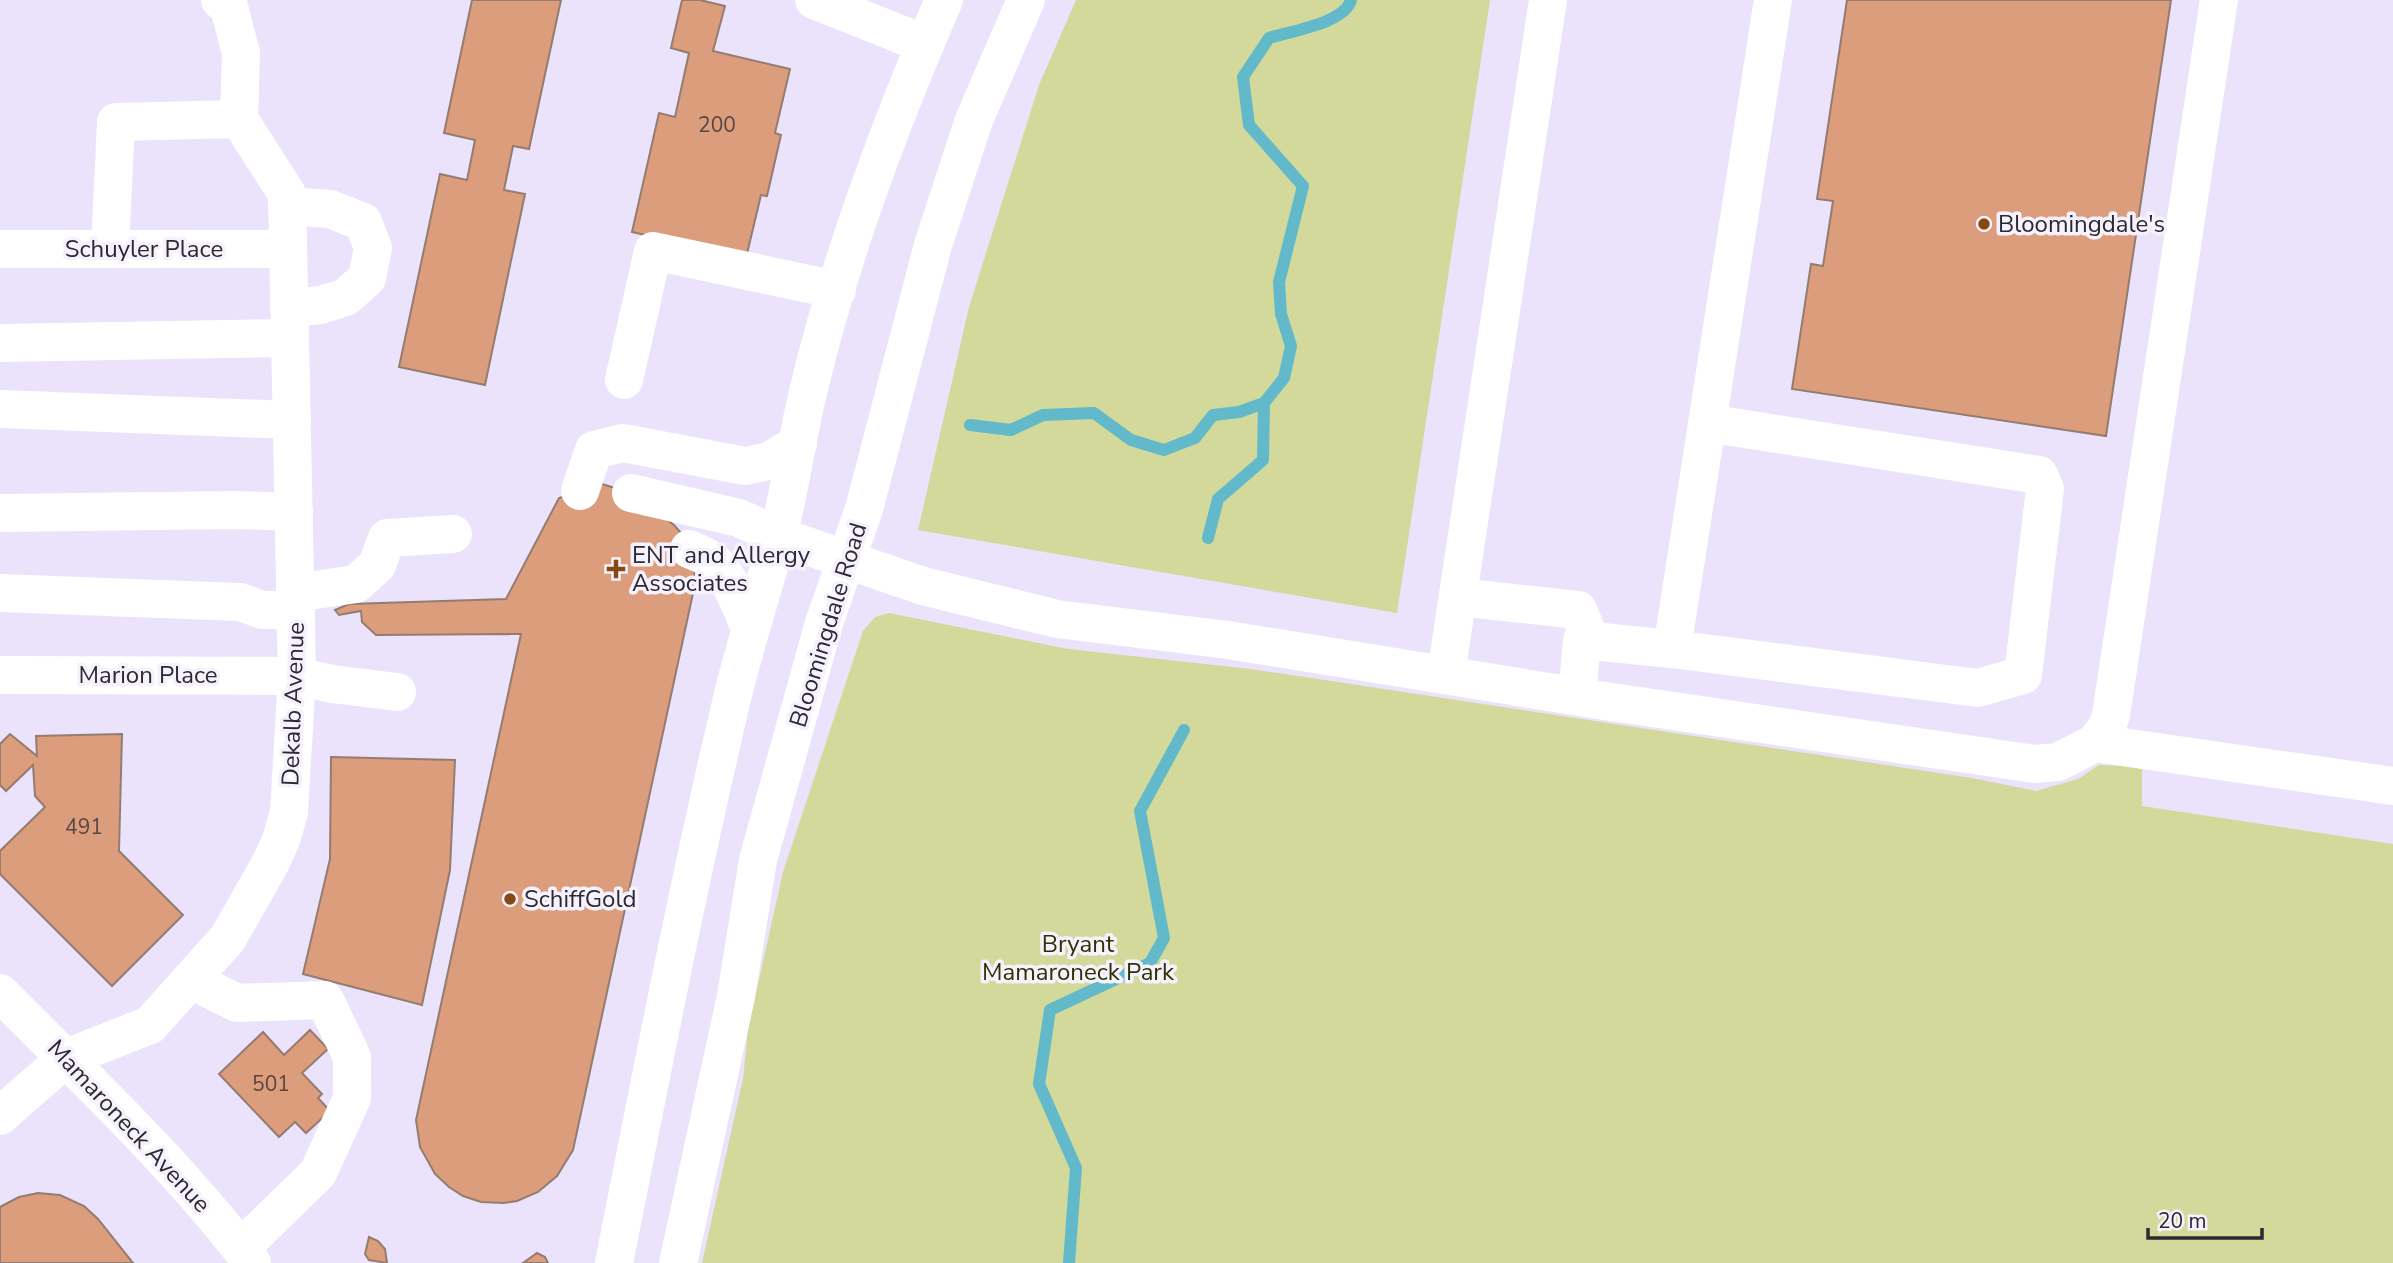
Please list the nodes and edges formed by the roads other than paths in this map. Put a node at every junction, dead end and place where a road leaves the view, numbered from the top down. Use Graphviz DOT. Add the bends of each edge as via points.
graph roads {
  1 [pos="220,0"];
  2 [pos="814,0"];
  3 [pos="944,0"];
  4 [pos="1026,0"];
  5 [pos="1548,0"];
  6 [pos="1773,0"];
  7 [pos="2219,0"];
  8 [pos="925,44"];
  9 [pos="239,119"];
  10 [pos="287,206"];
  11 [pos="0,249"];
  12 [pos="110,249"];
  13 [pos="288,249"];
  14 [pos="837,290"];
  15 [pos="290,323"];
  16 [pos="0,343"];
  17 [pos="624,380"];
  18 [pos="0,409"];
  19 [pos="292,420"];
  20 [pos="1707,423"];
  21 [pos="798,444"];
  22 [pos="580,491"];
  23 [pos="631,493"];
  24 [pos="294,512"];
  25 [pos="0,513"];
  26 [pos="453,534"];
  27 [pos="778,536"];
  28 [pos="846,559"];
  29 [pos="0,593"];
  30 [pos="1458,597"];
  31 [pos="295,602"];
  32 [pos="750,628"];
  33 [pos="1591,641"];
  34 [pos="1672,649"];
  35 [pos="1446,674"];
  36 [pos="0,675"];
  37 [pos="297,676"];
  38 [pos="397,692"];
  39 [pos="1577,696"];
  40 [pos="2095,743"];
  41 [pos="2393,786"];
  42 [pos="191,980"];
  43 [pos="0,993"];
  44 [pos="66,1058"];
  45 [pos="0,1116"];
  46 [pos="247,1256"];
  47 [pos="614,1263"];
  48 [pos="678,1263"];
  1 -- 9 [label="main road" via="229,7 241,53"];
  2 -- 8 [label="main road"];
  3 -- 8 [label="main road"];
  4 -- 28 [label="main road, Bloomingdale Road" via="974,120 933,245 864,509"];
  5 -- 30 [label="main road"];
  6 -- 20 [label="main road"];
  7 -- 40 [label="main road" via="2111,715"];
  8 -- 14 [label="main road" via="865,199"];
  9 -- 10 [label="main road" via="287,194"];
  9 -- 12 [label="main road" via="116,122"];
  10 -- 13 [label="main road, Dekalb Avenue"];
  10 -- 15 [label="main road" via="330,209 363,222 373,248 367,278 346,297"];
  11 -- 12 [label="main road, Schuyler Place"];
  12 -- 13 [label="main road, Schuyler Place"];
  13 -- 15 [label="main road, Dekalb Avenue"];
  14 -- 17 [label="main road" via="653,251"];
  14 -- 21 [label="main road"];
  15 -- 16 [label="main road"];
  15 -- 19 [label="main road, Dekalb Avenue"];
  18 -- 19 [label="main road"];
  19 -- 24 [label="main road, Dekalb Avenue"];
  20 -- 34 [label="main road"];
  20 -- 34 [label="main road" via="2039,475 2045,489 2023,675 1978,688"];
  21 -- 22 [label="main road" via="769,461 745,466 623,443 594,450"];
  21 -- 27 [label="main road"];
  23 -- 27 [label="main road" via="740,518"];
  24 -- 25 [label="main road"];
  24 -- 31 [label="main road, Dekalb Avenue"];
  26 -- 31 [label="main road" via="387,538 377,565 356,584"];
  27 -- 28 [label="main road"];
  27 -- 32 [label="main road"];
  27 -- 32 [label="main road" via="734,549 689,549 718,566"];
  28 -- 35 [label="main road" via="923,586 1057,620 1228,640"];
  28 -- 48 [label="main road, Bloomingdale Road" via="758,860 736,996"];
  29 -- 31 [label="main road" via="240,602 262,610"];
  30 -- 33 [label="main road" via="1578,610"];
  30 -- 35 [label="main road"];
  31 -- 37 [label="main road, Dekalb Avenue"];
  32 -- 47 [label="main road" via="664,1008"];
  33 -- 34 [label="main road"];
  33 -- 39 [label="main road" via="1582,639"];
  35 -- 39 [label="main road"];
  36 -- 37 [label="main road, Marion Place"];
  37 -- 38 [label="main road, Marion Place"];
  37 -- 42 [label="main road, Dekalb Avenue" via="289,812 281,840 228,938"];
  39 -- 40 [label="main road" via="2035,764 2057,762"];
  40 -- 41 [label="main road"];
  42 -- 44 [label="main road, Dekalb Avenue" via="150,1025"];
  42 -- 46 [label="main road" via="237,1003 324,1000 352,1057 352,1098 318,1173"];
  43 -- 44 [label="main road, Mamaroneck Avenue"];
  44 -- 45 [label="main road, Dekalb Avenue"];
  44 -- 46 [label="main road, Mamaroneck Avenue" via="201,1200"];
}
